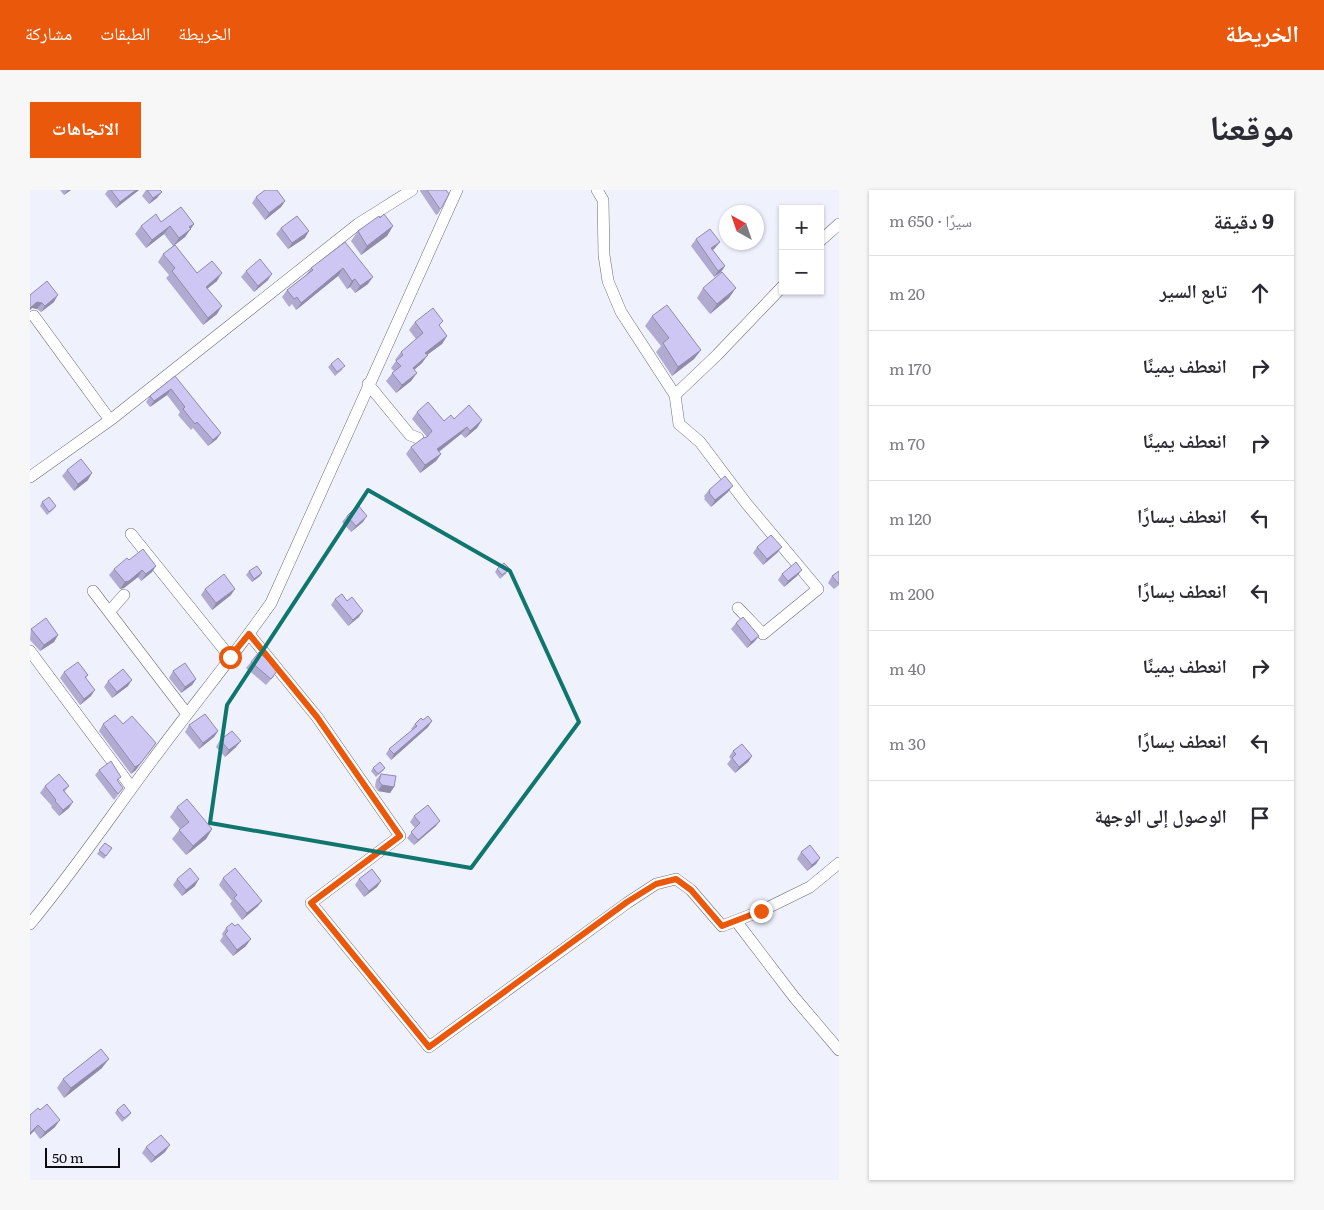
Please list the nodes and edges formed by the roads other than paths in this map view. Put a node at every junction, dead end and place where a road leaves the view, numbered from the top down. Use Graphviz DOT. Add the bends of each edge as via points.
graph roads {
  1 [pos="412,190"];
  2 [pos="456,190"];
  3 [pos="597,190"];
  4 [pos="839,224"];
  5 [pos="824,237"];
  6 [pos="779,290"];
  7 [pos="34,316"];
  8 [pos="368,384"];
  9 [pos="675,395"];
  10 [pos="110,420"];
  11 [pos="418,438"];
  12 [pos="30,477"];
  13 [pos="131,534"];
  14 [pos="93,591"];
  15 [pos="124,595"];
  16 [pos="738,608"];
  17 [pos="109,612"];
  18 [pos="249,634"];
  19 [pos="30,651"];
  20 [pos="230,657"];
  21 [pos="187,714"];
  22 [pos="132,788"];
  23 [pos="839,863"];
  24 [pos="736,921"];
  25 [pos="30,924"];
  26 [pos="839,1050"];
  1 -- 10 [label="street" via="358,224"];
  2 -- 8 [label="street"];
  3 -- 9 [label="street" via="603,200 608,281 621,312"];
  4 -- 5 [label="street"];
  6 -- 9 [label="street"];
  7 -- 10 [label="street"];
  8 -- 11 [label="street" via="410,435"];
  8 -- 18 [label="street" via="270,603"];
  9 -- 16 [label="street" via="679,424 700,442 746,503 818,588 763,634"];
  10 -- 12 [label="street"];
  13 -- 20 [label="street"];
  14 -- 17 [label="street"];
  15 -- 17 [label="street"];
  17 -- 21 [label="street"];
  18 -- 20 [label="street"];
  18 -- 24 [label="street" via="317,717 400,836 311,903 429,1047 656,884 676,879 691,890 722,926"];
  19 -- 22 [label="street"];
  20 -- 21 [label="street"];
  21 -- 22 [label="street"];
  22 -- 25 [label="street"];
  23 -- 24 [label="street" via="810,887"];
  24 -- 26 [label="street"];
}
